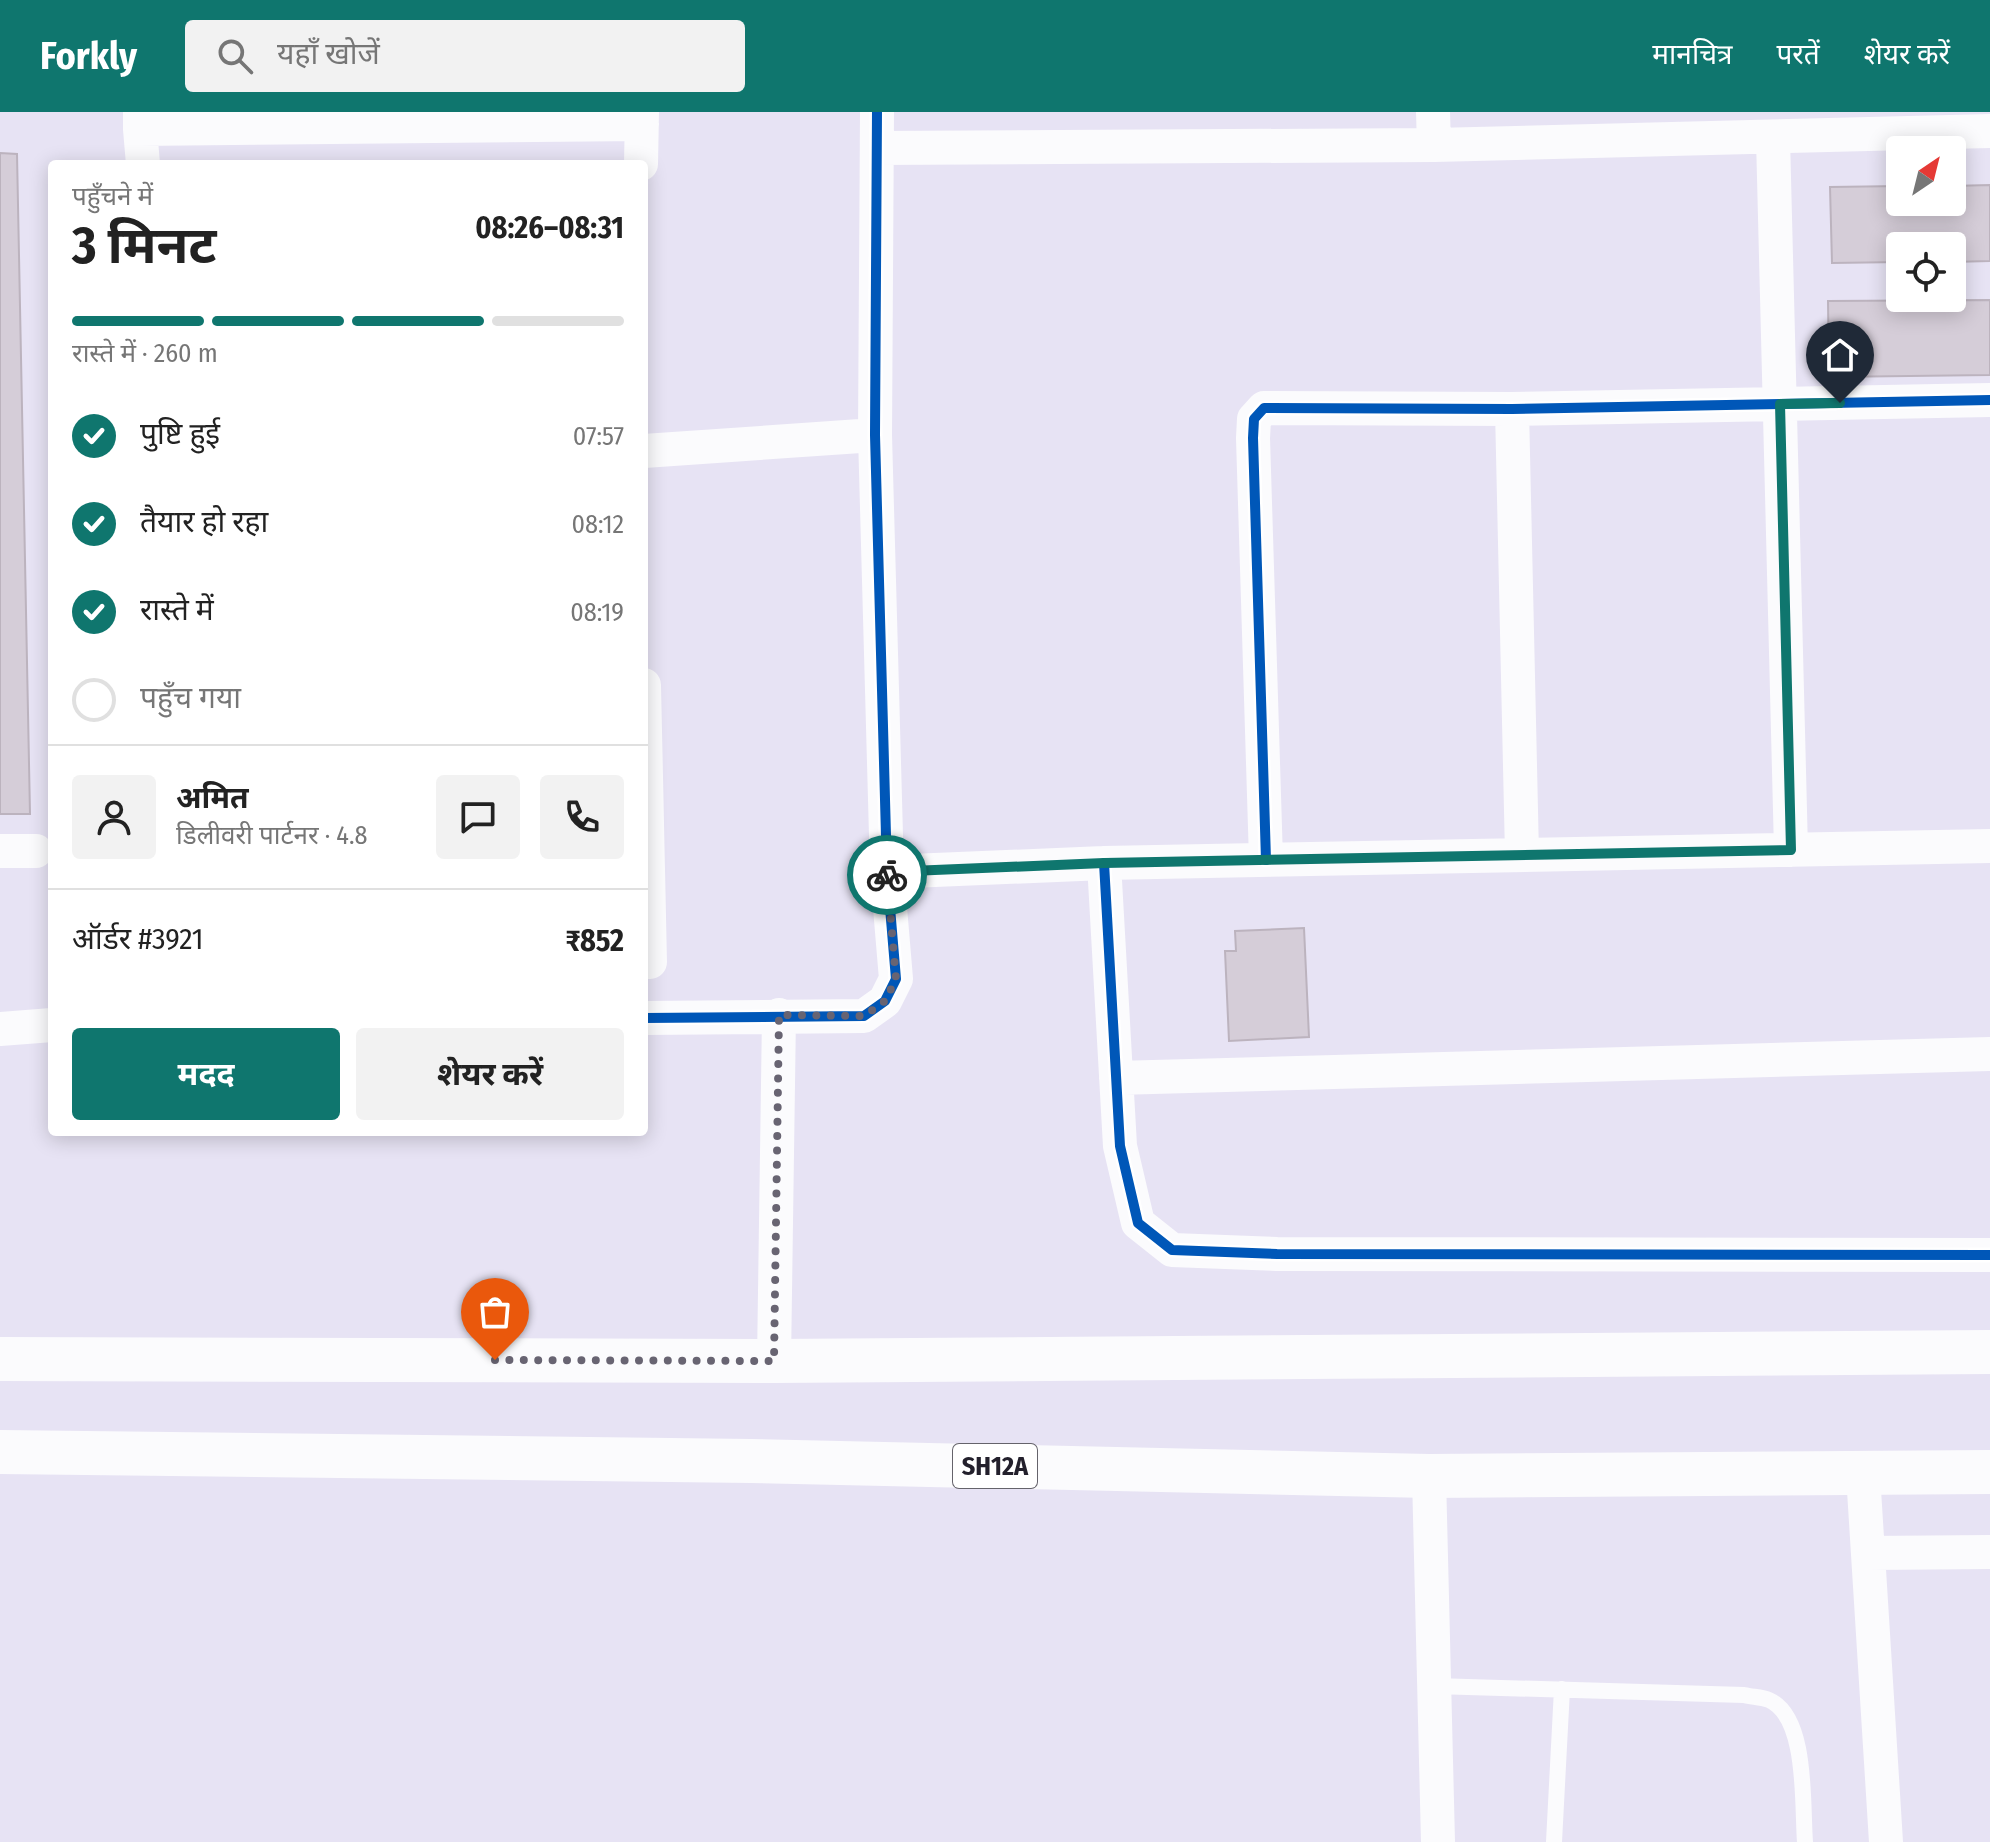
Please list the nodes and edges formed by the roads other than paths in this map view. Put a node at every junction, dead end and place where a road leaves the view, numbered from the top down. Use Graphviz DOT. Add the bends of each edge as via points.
graph roads {
  1 [pos="877,112"];
  2 [pos="642,118"];
  3 [pos="140,120"];
  4 [pos="1433,128"];
  5 [pos="1990,131"];
  6 [pos="1773,138"];
  7 [pos="878,148"];
  8 [pos="143,160"];
  9 [pos="641,160"];
  10 [pos="1990,400"];
  11 [pos="1780,404"];
  12 [pos="1512,409"];
  13 [pos="875,435"];
  14 [pos="648,451"];
  15 [pos="1990,846"];
  16 [pos="1791,850"];
  17 [pos="0,851"];
  18 [pos="36,851"];
  19 [pos="1522,855"];
  20 [pos="1266,860"];
  21 [pos="1104,863"];
  22 [pos="648,870"];
  23 [pos="887,872"];
  24 [pos="648,962"];
  25 [pos="779,1015"];
  26 [pos="648,1018"];
  27 [pos="48,1025"];
  28 [pos="0,1029"];
  29 [pos="1990,1054"];
  30 [pos="1116,1078"];
  31 [pos="1990,1255"];
  32 [pos="1990,1352"];
  33 [pos="0,1359"];
  34 [pos="774,1361"];
  35 [pos="0,1452"];
  36 [pos="1990,1472"];
  37 [pos="1863,1474"];
  38 [pos="1429,1476"];
  39 [pos="1990,1552"];
  40 [pos="1868,1553"];
  41 [pos="1434,1686"];
  42 [pos="1562,1689"];
  43 [pos="1438,1842"];
  44 [pos="1554,1842"];
  45 [pos="1805,1842"];
  46 [pos="1886,1842"];
  1 -- 7 [label="street"];
  2 -- 3 [label="street"];
  2 -- 9 [label="street"];
  3 -- 8 [label="street"];
  4 -- 6 [label="street"];
  4 -- 7 [label="street"];
  5 -- 6 [label="street"];
  6 -- 11 [label="street"];
  7 -- 13 [label="street"];
  10 -- 11 [label="street"];
  11 -- 12 [label="street"];
  11 -- 16 [label="street"];
  12 -- 19 [label="street"];
  12 -- 20 [label="street" via="1278,407 1264,408 1254,419"];
  13 -- 14 [label="street"];
  13 -- 23 [label="street"];
  15 -- 16 [label="street"];
  16 -- 19 [label="street"];
  17 -- 18 [label="street"];
  19 -- 20 [label="street"];
  20 -- 21 [label="street"];
  21 -- 23 [label="street"];
  21 -- 30 [label="street"];
  22 -- 24 [label="street"];
  23 -- 25 [label="street" via="896,979 885,1001 864,1016"];
  25 -- 26 [label="street"];
  25 -- 34 [label="street"];
  27 -- 28 [label="street"];
  29 -- 30 [label="street"];
  30 -- 31 [label="street" via="1120,1146 1138,1223 1172,1250"];
  32 -- 34 [label="main road"];
  33 -- 34 [label="main road"];
  35 -- 38 [label="main road, SH12A"];
  36 -- 37 [label="main road, SH12A"];
  37 -- 38 [label="main road, SH12A"];
  37 -- 40 [label="street"];
  38 -- 41 [label="street"];
  39 -- 40 [label="street"];
  40 -- 46 [label="street"];
  41 -- 42 [label="lane"];
  41 -- 43 [label="street"];
  42 -- 44 [label="lane"];
  42 -- 45 [label="lane" via="1768,1699 1782,1709 1797,1734"];
}
